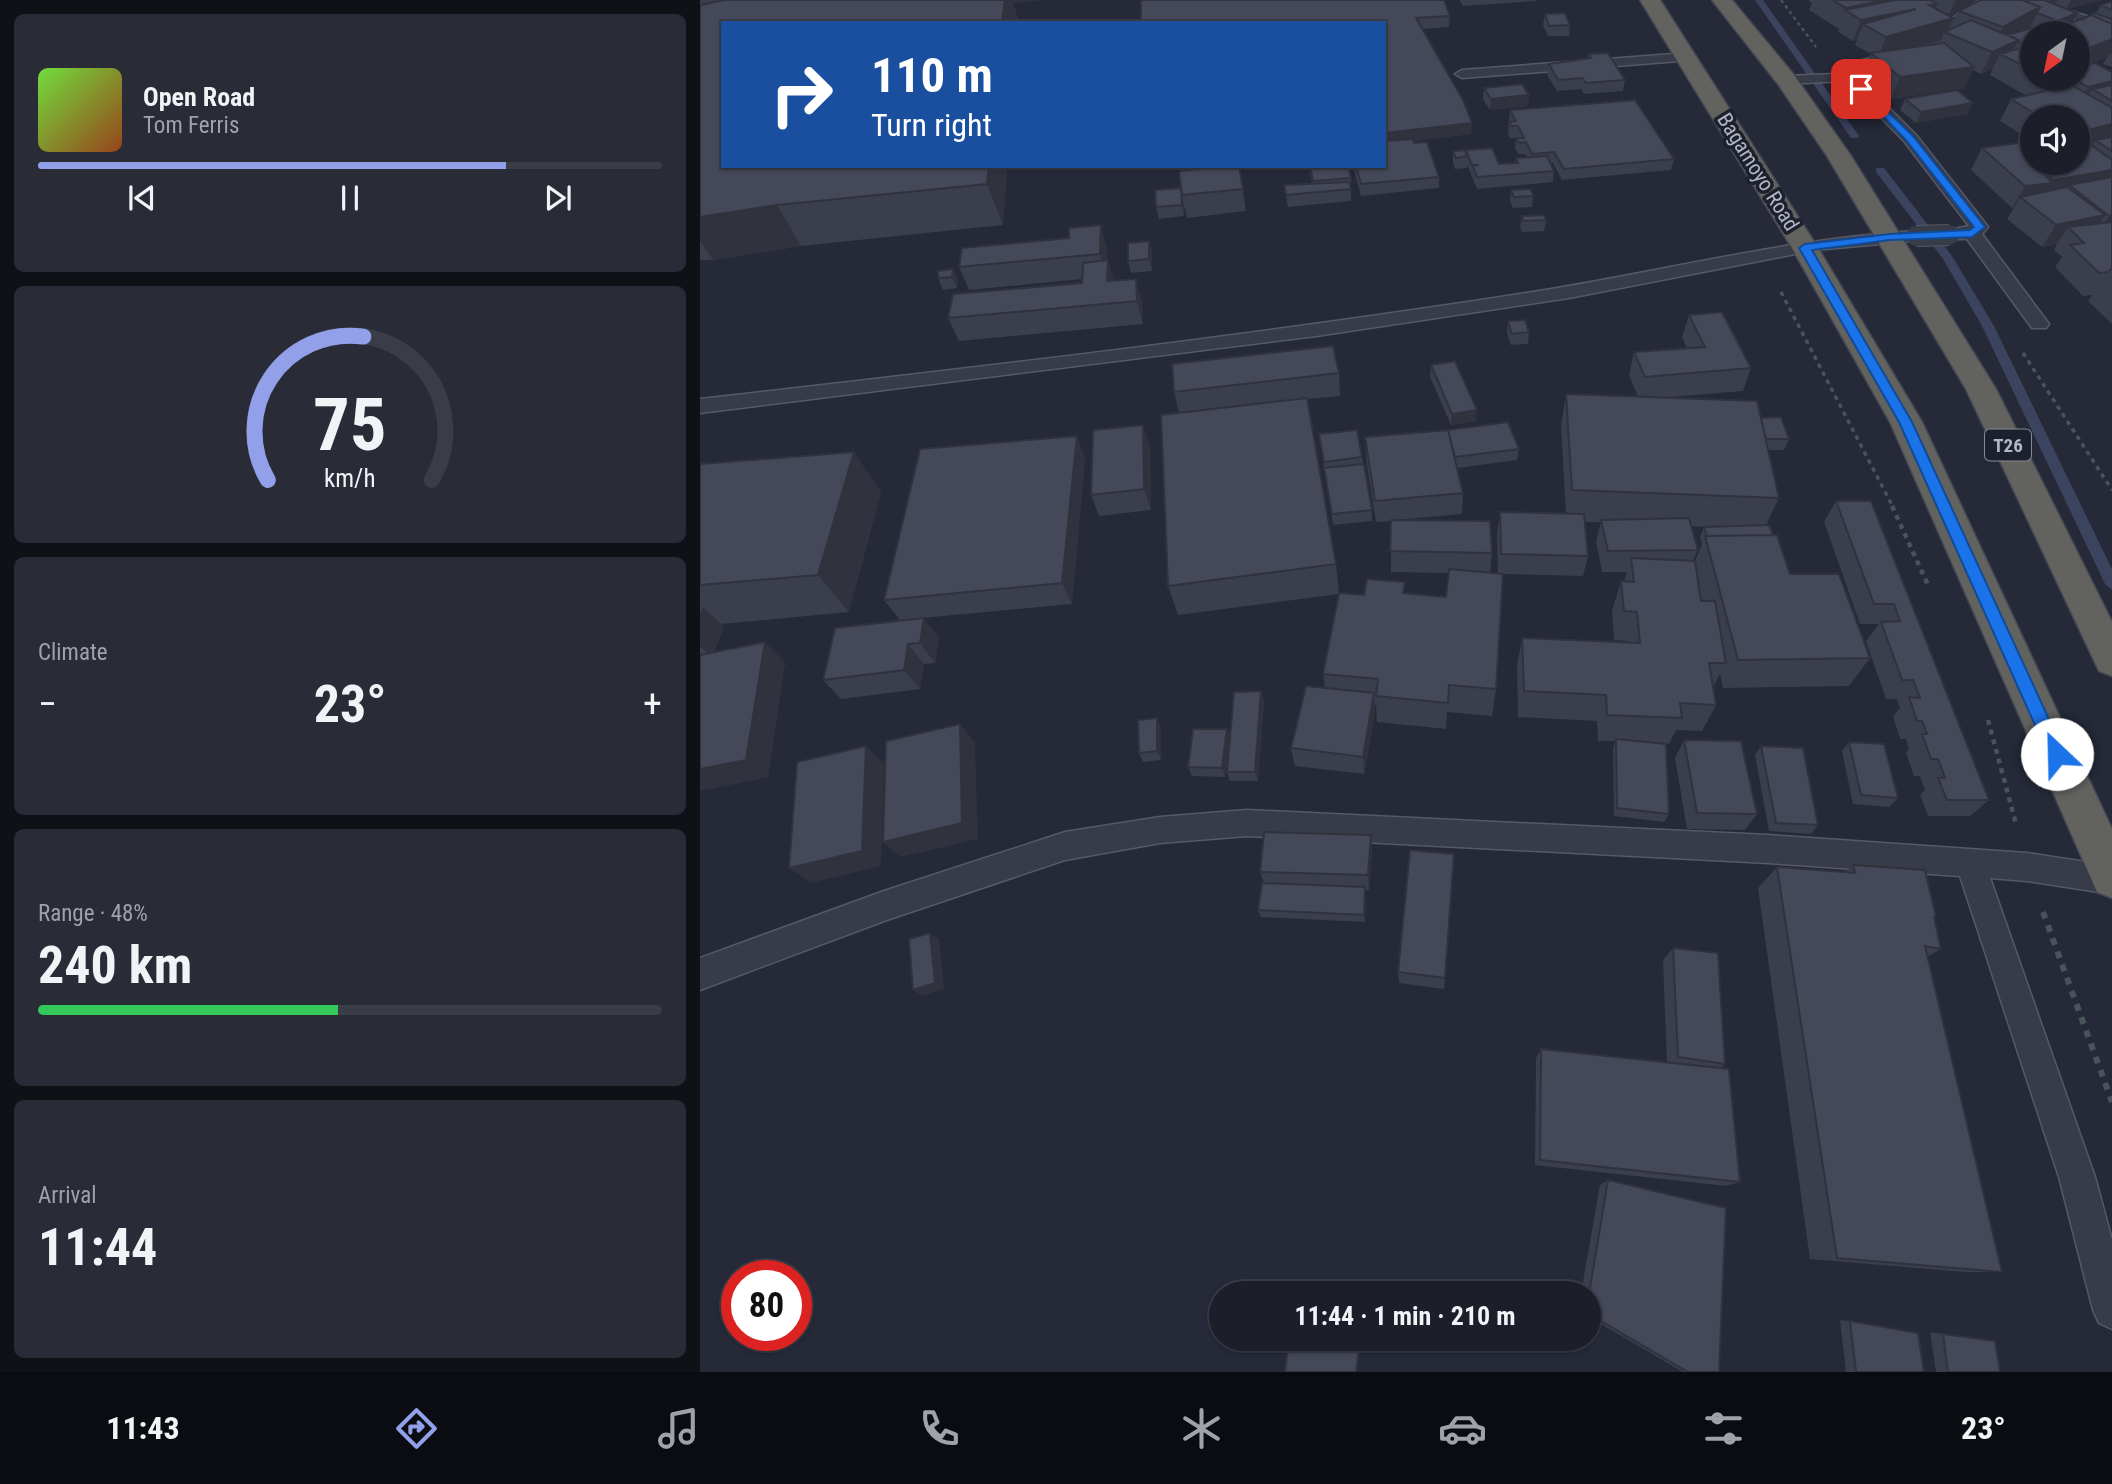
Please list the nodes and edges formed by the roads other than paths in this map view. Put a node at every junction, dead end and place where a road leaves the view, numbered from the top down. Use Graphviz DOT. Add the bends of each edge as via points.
graph roads {
  1 [pos="1650,0"];
  2 [pos="1722,0"];
  3 [pos="1990,0"];
  4 [pos="2022,0"];
  5 [pos="2112,29"];
  6 [pos="1687,57"];
  7 [pos="1462,74"];
  8 [pos="1840,75"];
  9 [pos="1798,80"];
  10 [pos="1972,233"];
  11 [pos="1903,237"];
  12 [pos="1805,248"];
  13 [pos="2039,324"];
  14 [pos="700,406"];
  15 [pos="2112,660"];
  16 [pos="1970,863"];
  17 [pos="2112,879"];
  18 [pos="700,974"];
  19 [pos="2112,1310"];
  1 -- 6 [label="highway, Bagamoyo Road"];
  2 -- 9 [label="highway, T26"];
  3 -- 8 [label="lane" via="1954,23 1943,43"];
  4 -- 5 [label="lane"];
  6 -- 7 [label="lane"];
  6 -- 12 [label="highway, Bagamoyo Road"];
  8 -- 9 [label="lane"];
  8 -- 10 [label="lane" via="1910,138 1978,223"];
  9 -- 11 [label="highway, T26" via="1839,156"];
  10 -- 11 [label="lane, bridge"];
  10 -- 13 [label="lane"];
  11 -- 12 [label="lane"];
  11 -- 15 [label="highway, T26"];
  12 -- 14 [label="lane" via="1420,316"];
  12 -- 17 [label="highway, Bagamoyo Road" via="1906,422"];
  16 -- 17 [label="lane"];
  16 -- 18 [label="lane" via="1247,823 1160,830 1065,846"];
  16 -- 19 [label="lane" via="2077,1177"];
}
